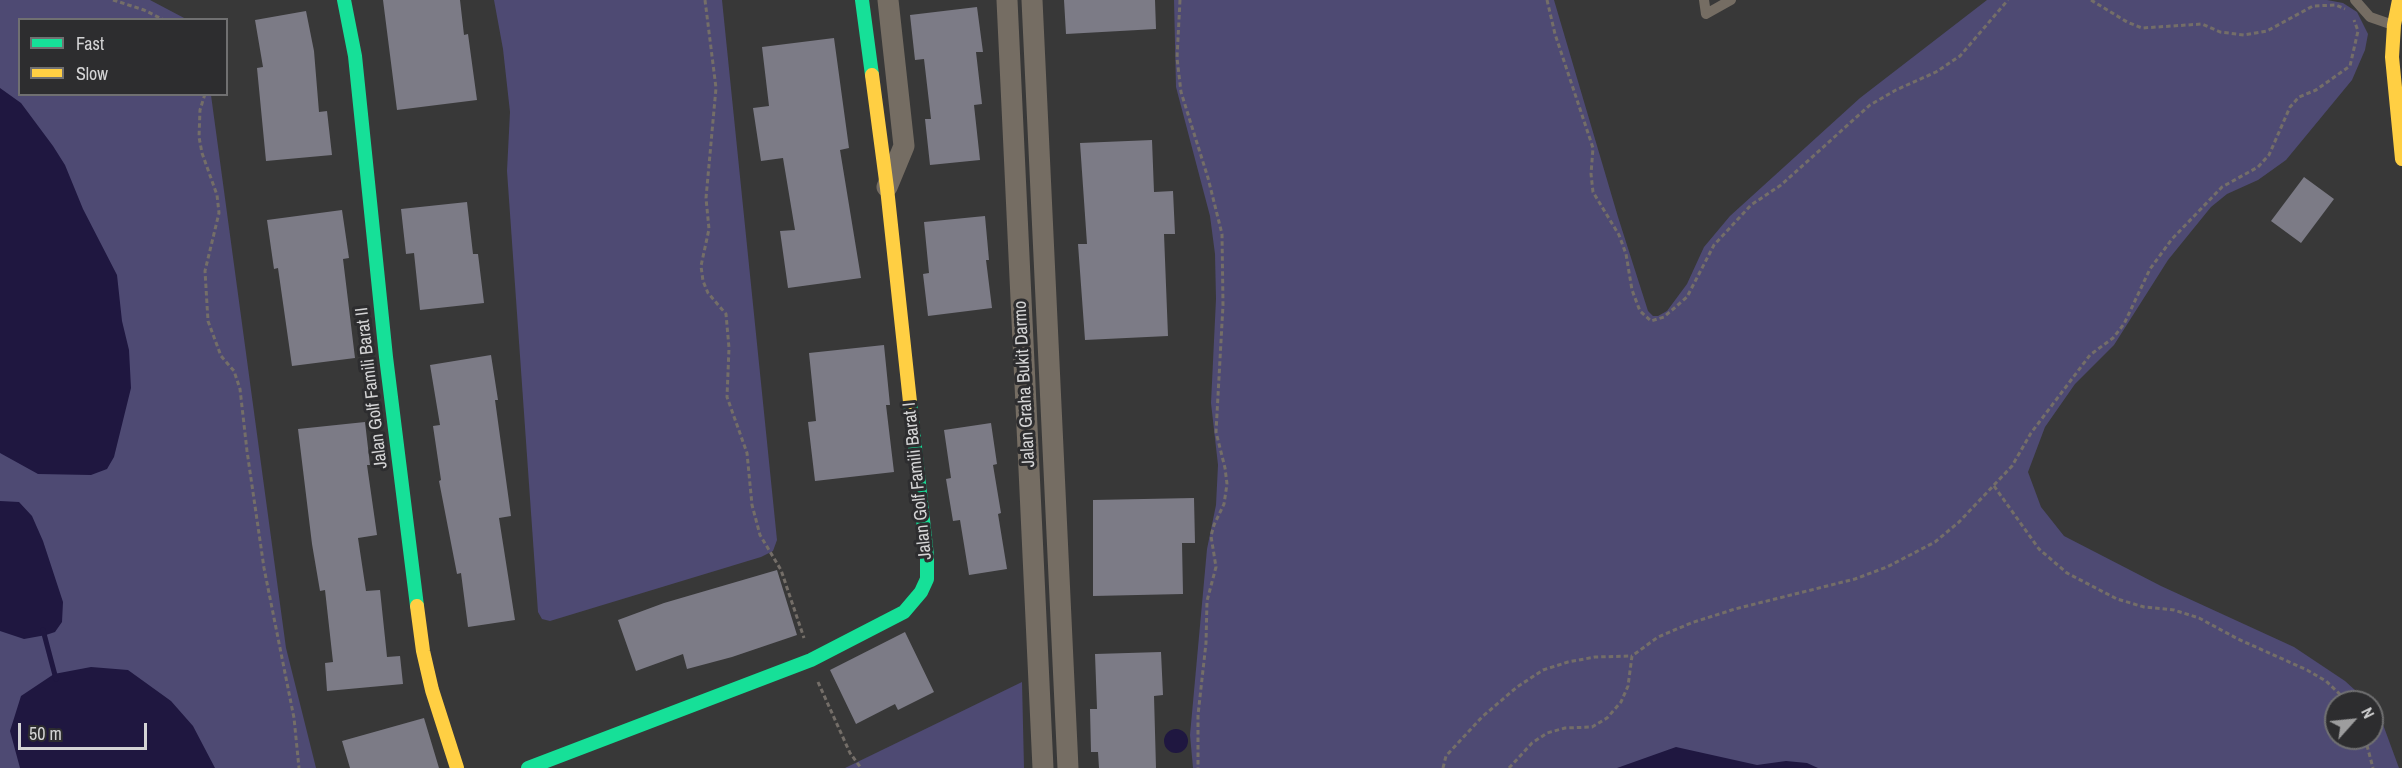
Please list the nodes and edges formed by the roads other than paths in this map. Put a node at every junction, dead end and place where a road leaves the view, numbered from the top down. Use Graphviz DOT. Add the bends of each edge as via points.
graph roads {
  1 [pos="344,0"];
  2 [pos="862,0"];
  3 [pos="888,0"];
  4 [pos="1007,0"];
  5 [pos="1032,0"];
  6 [pos="1704,0"];
  7 [pos="1731,0"];
  8 [pos="2355,0"];
  9 [pos="2399,0"];
  10 [pos="2398,26"];
  11 [pos="2402,159"];
  12 [pos="886,188"];
  13 [pos="457,768"];
  14 [pos="528,768"];
  15 [pos="1043,768"];
  16 [pos="1068,768"];
  1 -- 13 [label="street, Jalan Golf Famili Barat II" via="355,56 386,357 423,651"];
  2 -- 12 [label="street, Jalan Golf Famili Barat I"];
  3 -- 12 [label="street, Jalan Golf Famili Barat I" via="904,146"];
  4 -- 15 [label="street, Jalan Graha Bukit Darmo"];
  5 -- 16 [label="street, Jalan Graha Bukit Darmo"];
  6 -- 7 [label="lane" via="1706,14"];
  8 -- 10 [label="lane" via="2370,17"];
  9 -- 10 [label="street"];
  10 -- 11 [label="street" via="2392,57"];
  12 -- 14 [label="street, Jalan Golf Famili Barat I" via="927,556 927,579 921,592 904,612 811,660"];
}
